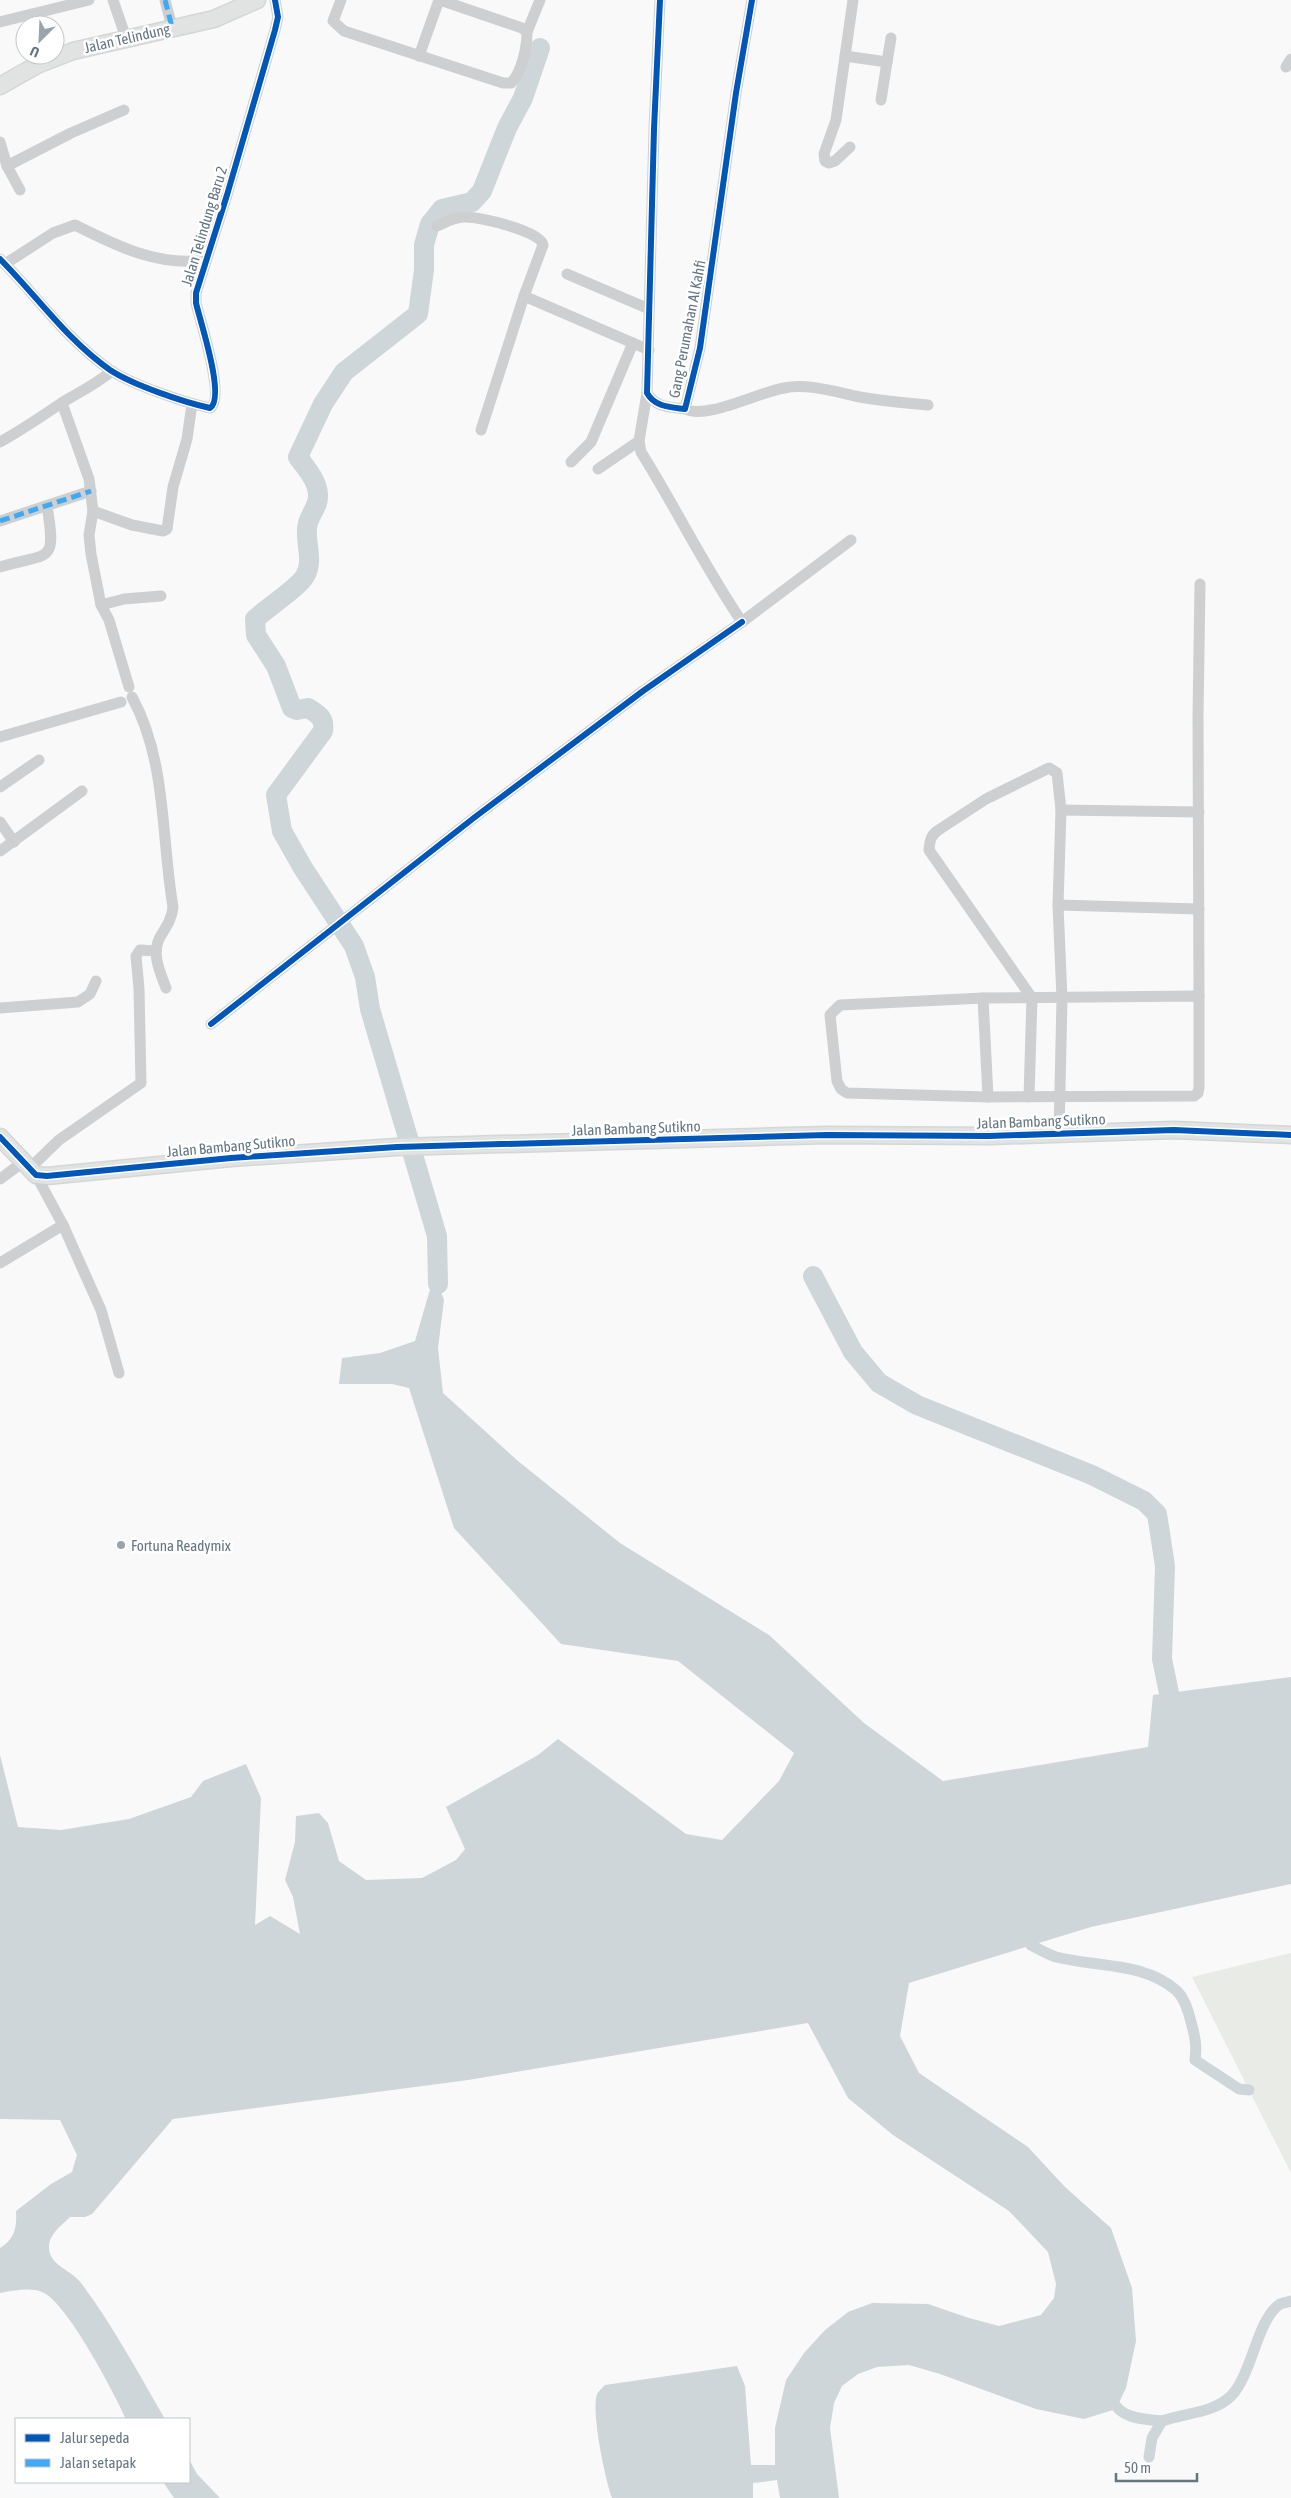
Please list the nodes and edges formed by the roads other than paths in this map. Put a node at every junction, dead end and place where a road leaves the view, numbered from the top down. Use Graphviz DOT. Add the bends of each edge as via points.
graph roads {
  1 [pos="88,0"];
  2 [pos="113,0"];
  3 [pos="165,0"];
  4 [pos="257,0"];
  5 [pos="275,0"];
  6 [pos="341,0"];
  7 [pos="439,0"];
  8 [pos="540,0"];
  9 [pos="660,0"];
  10 [pos="752,0"];
  11 [pos="853,0"];
  12 [pos="239,5"];
  13 [pos="0,22"];
  14 [pos="172,27"];
  15 [pos="527,32"];
  16 [pos="126,38"];
  17 [pos="891,38"];
  18 [pos="419,56"];
  19 [pos="845,56"];
  20 [pos="887,62"];
  21 [pos="0,86"];
  22 [pos="881,100"];
  23 [pos="124,110"];
  24 [pos="0,142"];
  25 [pos="850,147"];
  26 [pos="7,166"];
  27 [pos="20,190"];
  28 [pos="437,226"];
  29 [pos="206,260"];
  30 [pos="2,261"];
  31 [pos="567,274"];
  32 [pos="524,296"];
  33 [pos="649,309"];
  34 [pos="633,343"];
  35 [pos="649,350"];
  36 [pos="112,371"];
  37 [pos="647,393"];
  38 [pos="62,403"];
  39 [pos="192,404"];
  40 [pos="928,404"];
  41 [pos="685,409"];
  42 [pos="481,430"];
  43 [pos="639,441"];
  44 [pos="0,442"];
  45 [pos="571,462"];
  46 [pos="598,469"];
  47 [pos="91,491"];
  48 [pos="47,506"];
  49 [pos="93,511"];
  50 [pos="0,521"];
  51 [pos="852,540"];
  52 [pos="0,568"];
  53 [pos="1200,584"];
  54 [pos="161,596"];
  55 [pos="101,605"];
  56 [pos="742,622"];
  57 [pos="127,695"];
  58 [pos="0,737"];
  59 [pos="39,760"];
  60 [pos="0,786"];
  61 [pos="82,791"];
  62 [pos="1061,810"];
  63 [pos="1199,812"];
  64 [pos="0,822"];
  65 [pos="14,842"];
  66 [pos="0,851"];
  67 [pos="1058,905"];
  68 [pos="1199,909"];
  69 [pos="156,951"];
  70 [pos="96,981"];
  71 [pos="166,988"];
  72 [pos="1199,996"];
  73 [pos="983,998"];
  74 [pos="1032,998"];
  75 [pos="1062,999"];
  76 [pos="0,1008"];
  77 [pos="211,1024"];
  78 [pos="1029,1097"];
  79 [pos="1059,1097"];
  80 [pos="988,1098"];
  81 [pos="1059,1133"];
  82 [pos="1291,1135"];
  83 [pos="0,1137"];
  84 [pos="29,1169"];
  85 [pos="0,1179"];
  86 [pos="63,1225"];
  87 [pos="0,1262"];
  88 [pos="118,1373"];
  1 -- 13 [label="street"];
  2 -- 16 [label="street"];
  3 -- 14 [label="street"];
  4 -- 12 [label="street, Jalan Telindung"];
  5 -- 29 [label="street, Jalan Telindung Baru 2" via="278,17 275,30"];
  6 -- 18 [label="street" via="334,20 344,32"];
  7 -- 15 [label="street"];
  7 -- 18 [label="street"];
  8 -- 15 [label="street"];
  9 -- 33 [label="street, Gang Perumahan Al Kahfi"];
  10 -- 41 [label="street, Gang Perumahan Al Kahfi" via="700,348"];
  11 -- 19 [label="street"];
  12 -- 14 [label="street, Jalan Telindung" via="214,19"];
  14 -- 16 [label="street, Jalan Telindung"];
  15 -- 18 [label="street" via="516,78 511,82 504,83"];
  16 -- 21 [label="street, Jalan Telindung" via="73,51 36,65"];
  17 -- 20 [label="street"];
  19 -- 20 [label="street"];
  19 -- 25 [label="street" via="836,120 824,154 825,161 835,161"];
  20 -- 22 [label="street"];
  23 -- 26 [label="street"];
  24 -- 26 [label="street"];
  26 -- 27 [label="street"];
  28 -- 32 [label="street" via="465,216 492,221 538,238 543,245"];
  29 -- 30 [label="street" via="168,261 104,241 75,224"];
  29 -- 39 [label="street, Jalan Telindung Baru 2" via="196,303 212,366 216,398 210,408"];
  30 -- 36 [label="street, Jalan Telindung Baru 2" via="75,340"];
  31 -- 33 [label="street"];
  32 -- 34 [label="street"];
  32 -- 42 [label="street"];
  33 -- 35 [label="street, Gang Perumahan Al Kahfi"];
  34 -- 35 [label="street"];
  34 -- 45 [label="street" via="592,442"];
  35 -- 37 [label="street, Gang Perumahan Al Kahfi"];
  36 -- 38 [label="street"];
  36 -- 39 [label="street, Jalan Telindung Baru 2"];
  37 -- 41 [label="street, Gang Perumahan Al Kahfi" via="652,401 662,406"];
  37 -- 43 [label="street"];
  38 -- 44 [label="street"];
  38 -- 47 [label="street"];
  39 -- 49 [label="street" via="167,529 132,525"];
  40 -- 41 [label="street" via="898,403 817,388 786,387 707,411"];
  43 -- 46 [label="street"];
  43 -- 56 [label="street" via="642,452 706,565"];
  47 -- 48 [label="street"];
  47 -- 49 [label="street"];
  48 -- 50 [label="street"];
  48 -- 52 [label="street" via="52,540 43,557"];
  49 -- 55 [label="street" via="89,535"];
  51 -- 56 [label="street"];
  53 -- 63 [label="street"];
  54 -- 55 [label="street" via="124,599"];
  55 -- 57 [label="street" via="109,620"];
  56 -- 77 [label="street" via="475,817"];
  57 -- 58 [label="street"];
  57 -- 69 [label="street" via="145,726 156,769 173,907 172,917"];
  59 -- 60 [label="street"];
  61 -- 65 [label="street"];
  62 -- 63 [label="street"];
  62 -- 67 [label="street"];
  62 -- 74 [label="street" via="1057,772 1046,769 986,799 931,836 929,850"];
  63 -- 68 [label="street"];
  64 -- 65 [label="street"];
  65 -- 66 [label="street"];
  67 -- 68 [label="street"];
  67 -- 75 [label="street"];
  68 -- 72 [label="street"];
  69 -- 71 [label="street"];
  69 -- 84 [label="street" via="140,950 136,956 141,1083 59,1140"];
  70 -- 76 [label="street" via="90,994 78,1002"];
  72 -- 75 [label="street"];
  72 -- 79 [label="street" via="1197,1094"];
  73 -- 74 [label="street"];
  73 -- 80 [label="street"];
  73 -- 80 [label="street" via="847,1003 830,1015 837,1081 847,1093"];
  74 -- 75 [label="street"];
  74 -- 78 [label="street"];
  75 -- 79 [label="street"];
  78 -- 79 [label="street"];
  78 -- 80 [label="street"];
  79 -- 81 [label="street"];
  81 -- 82 [label="street, Jalan Bambang Sutikno" via="1174,1130"];
  81 -- 84 [label="street, Jalan Bambang Sutikno" via="420,1146 231,1158 47,1176"];
  83 -- 84 [label="street"];
  84 -- 85 [label="street"];
  84 -- 86 [label="street"];
  86 -- 87 [label="street"];
  86 -- 88 [label="street" via="101,1310"];
}
